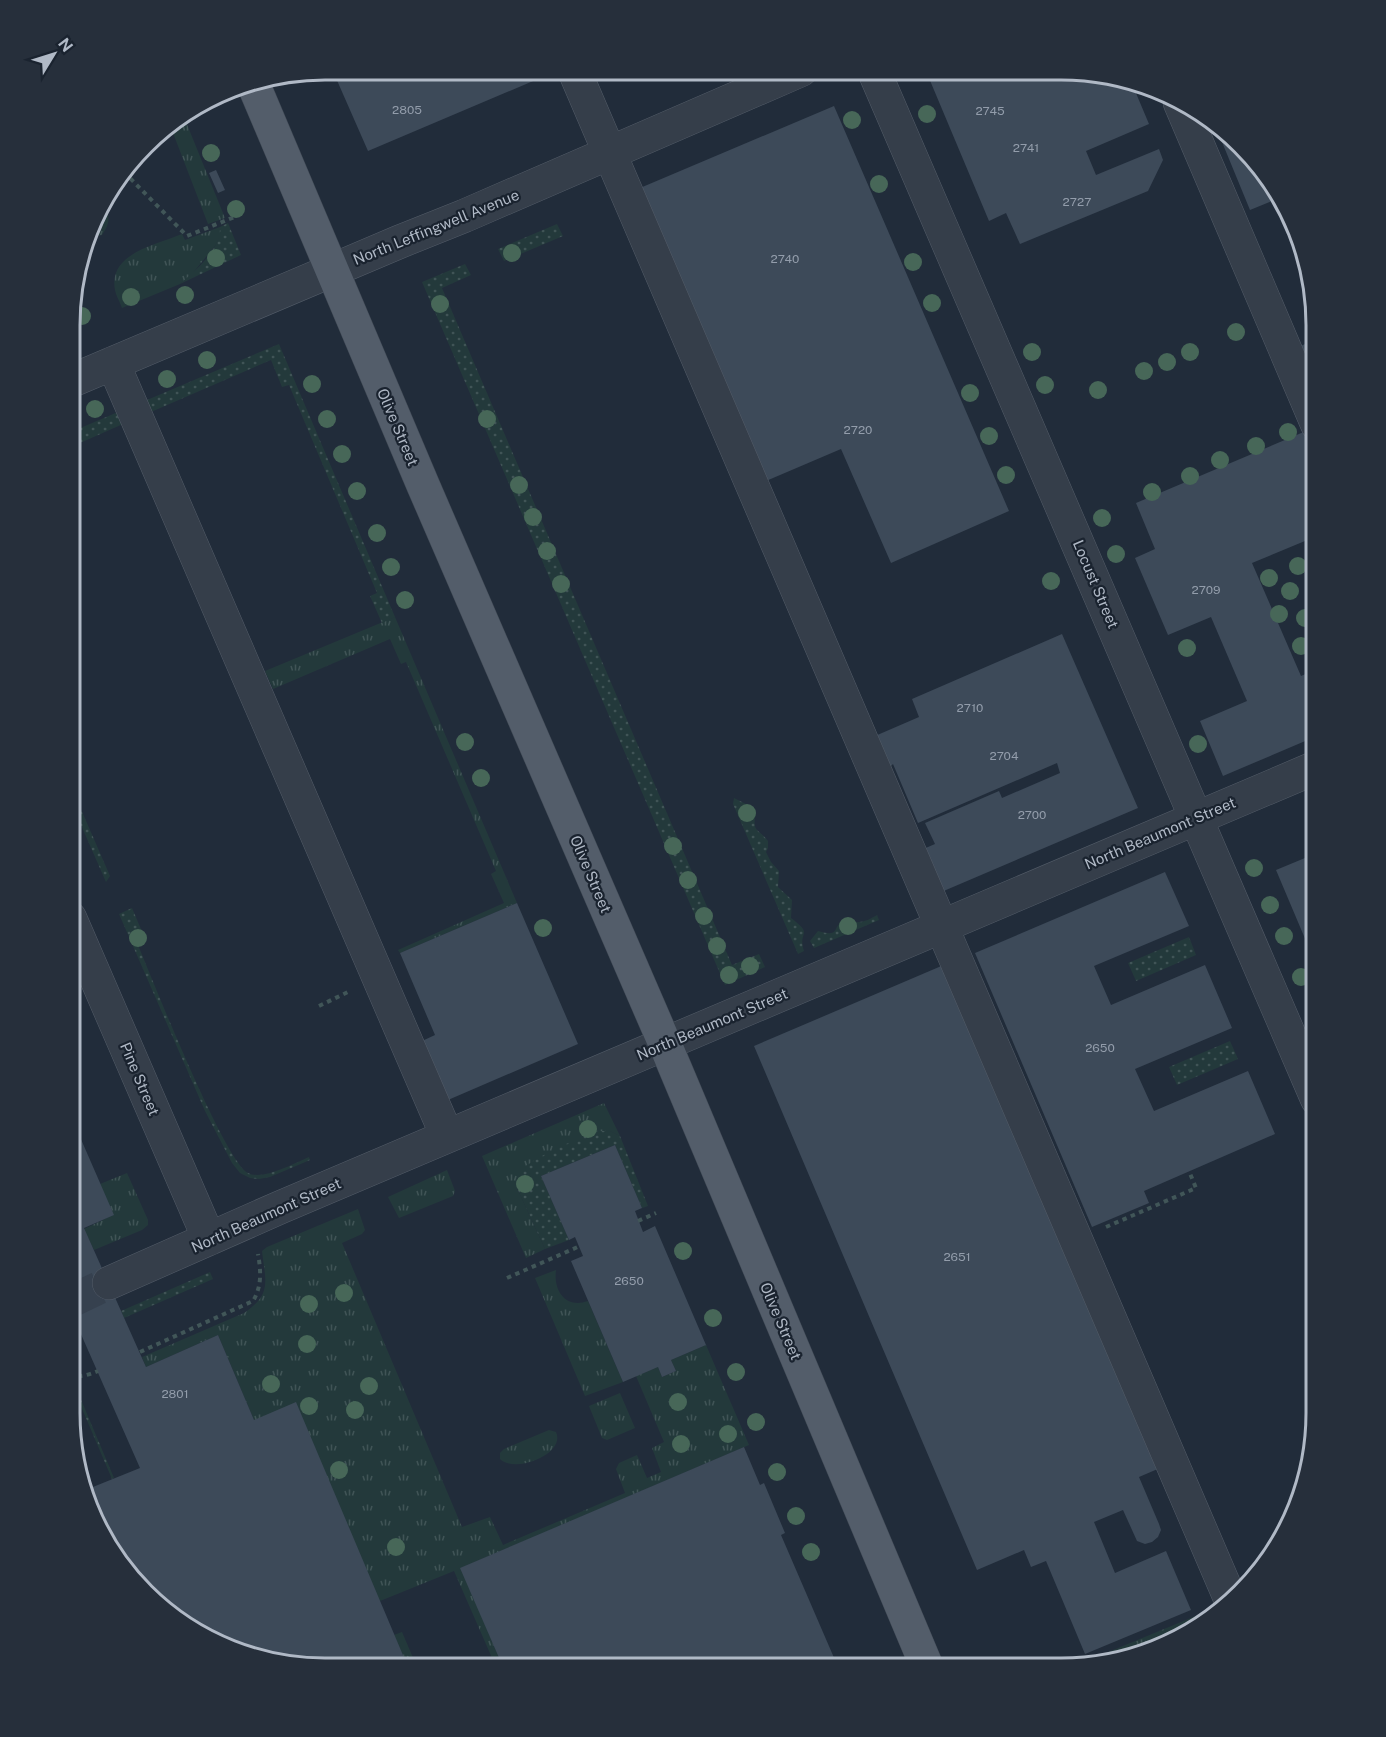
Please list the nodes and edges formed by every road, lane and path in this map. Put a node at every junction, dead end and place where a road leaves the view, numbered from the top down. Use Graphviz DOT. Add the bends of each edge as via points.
graph roads {
  1 [pos="578,80"];
  2 [pos="778,80"];
  3 [pos="878,80"];
  4 [pos="256,90"];
  5 [pos="1183,112"];
  6 [pos="609,153"];
  7 [pos="129,177"];
  8 [pos="237,216"];
  9 [pos="331,271"];
  10 [pos="113,363"];
  11 [pos="80,377"];
  12 [pos="1306,398"];
  13 [pos="1306,772"];
  14 [pos="1196,818"];
  15 [pos="941,926"];
  16 [pos="80,941"];
  17 [pos="665,1044"];
  18 [pos="1306,1073"];
  19 [pos="447,1136"];
  20 [pos="1189,1172"];
  21 [pos="656,1213"];
  22 [pos="638,1221"];
  23 [pos="209,1239"];
  24 [pos="1076,1240"];
  25 [pos="580,1246"];
  26 [pos="256,1248"];
  27 [pos="507,1278"];
  28 [pos="109,1283"];
  29 [pos="140,1353"];
  30 [pos="98,1371"];
  31 [pos="80,1376"];
  32 [pos="1228,1593"];
  33 [pos="923,1658"];
  1 -- 6 [label="street"];
  2 -- 6 [label="street, North Leffingwell Avenue"];
  3 -- 14 [label="street, Locust Street"];
  4 -- 9 [label="main road, Olive Street"];
  5 -- 12 [label="street"];
  6 -- 9 [label="street, North Leffingwell Avenue"];
  6 -- 15 [label="street"];
  7 -- 8 [label="path" via="187,236"];
  9 -- 10 [label="street, North Leffingwell Avenue"];
  9 -- 17 [label="main road, Olive Street"];
  10 -- 11 [label="street, North Leffingwell Avenue"];
  10 -- 19 [label="street"];
  13 -- 14 [label="street, North Beaumont Street"];
  14 -- 15 [label="street, North Beaumont Street"];
  14 -- 18 [label="street, Locust Street"];
  15 -- 17 [label="street, North Beaumont Street"];
  15 -- 24 [label="street"];
  16 -- 23 [label="street, Pine Street"];
  17 -- 19 [label="street, North Beaumont Street"];
  17 -- 33 [label="main road, Olive Street"];
  19 -- 23 [label="street, North Beaumont Street"];
  20 -- 24 [label="path" via="1196,1188"];
  21 -- 22 [label="path"];
  23 -- 28 [label="street, North Beaumont Street"];
  24 -- 32 [label="street"];
  25 -- 27 [label="path"];
  26 -- 29 [label="path" via="261,1279 253,1301"];
  30 -- 31 [label="path"];
}
